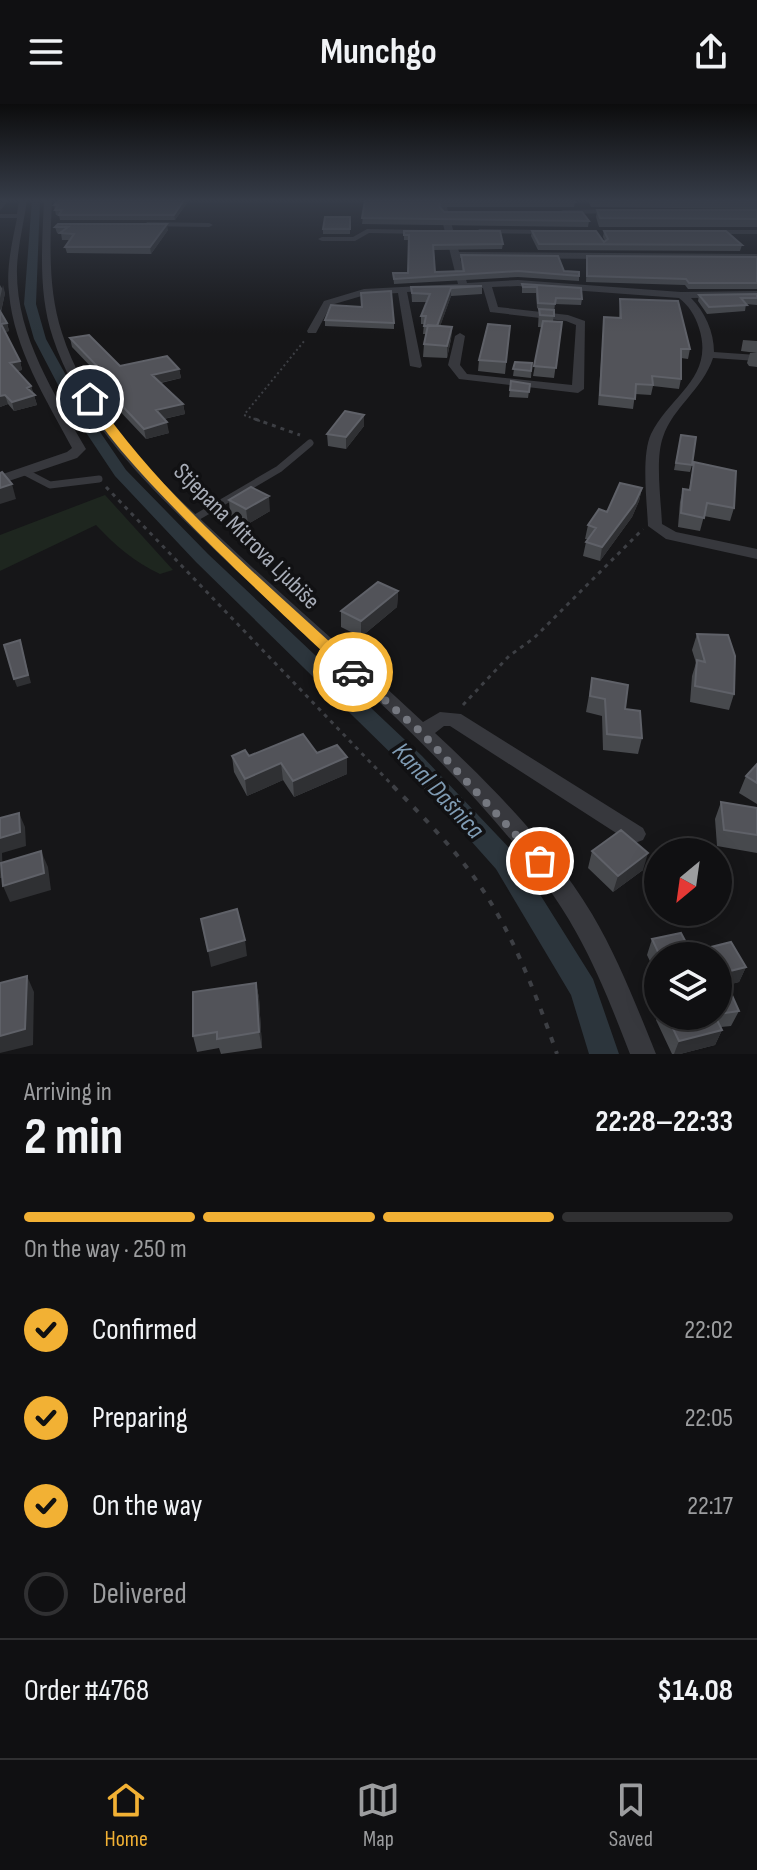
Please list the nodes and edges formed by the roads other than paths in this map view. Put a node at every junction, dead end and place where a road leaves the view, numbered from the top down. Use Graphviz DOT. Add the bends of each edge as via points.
graph roads {
  1 [pos="17,244"];
  2 [pos="52,244"];
  3 [pos="452,244"];
  4 [pos="455,255"];
  5 [pos="757,257"];
  6 [pos="463,285"];
  7 [pos="487,286"];
  8 [pos="402,289"];
  9 [pos="757,294"];
  10 [pos="681,295"];
  11 [pos="312,331"];
  12 [pos="460,336"];
  13 [pos="710,355"];
  14 [pos="757,358"];
  15 [pos="416,366"];
  16 [pos="310,443"];
  17 [pos="25,472"];
  18 [pos="99,479"];
  19 [pos="0,480"];
  20 [pos="192,520"];
  21 [pos="757,554"];
  22 [pos="422,733"];
  23 [pos="635,834"];
  24 [pos="643,1054"];
  1 -- 17 [label="street" via="13,269 18,316 48,396 79,449"];
  2 -- 20 [label="street, Stjepana Mitrova Ljubiše" via="45,284 64,355 115,436"];
  3 -- 4 [label="street"];
  4 -- 5 [label="street"];
  4 -- 6 [label="street"];
  6 -- 7 [label="street"];
  6 -- 8 [label="street"];
  7 -- 10 [label="street" via="518,283"];
  7 -- 12 [label="street" via="494,310 581,323 578,389 463,377 454,365"];
  8 -- 11 [label="street" via="333,300"];
  8 -- 15 [label="street"];
  9 -- 10 [label="street"];
  10 -- 13 [label="street" via="695,307"];
  13 -- 14 [label="street"];
  13 -- 21 [label="street" via="700,381 656,435 655,526 671,536"];
  16 -- 20 [label="lane" via="279,469"];
  17 -- 18 [label="lane" via="36,481 56,485"];
  17 -- 19 [label="street"];
  20 -- 22 [label="street, Stjepana Mitrova Ljubiše"];
  22 -- 23 [label="street" via="440,719 454,719"];
  22 -- 24 [label="street, Stjepana Mitrova Ljubiše" via="558,882 608,965"];
}
